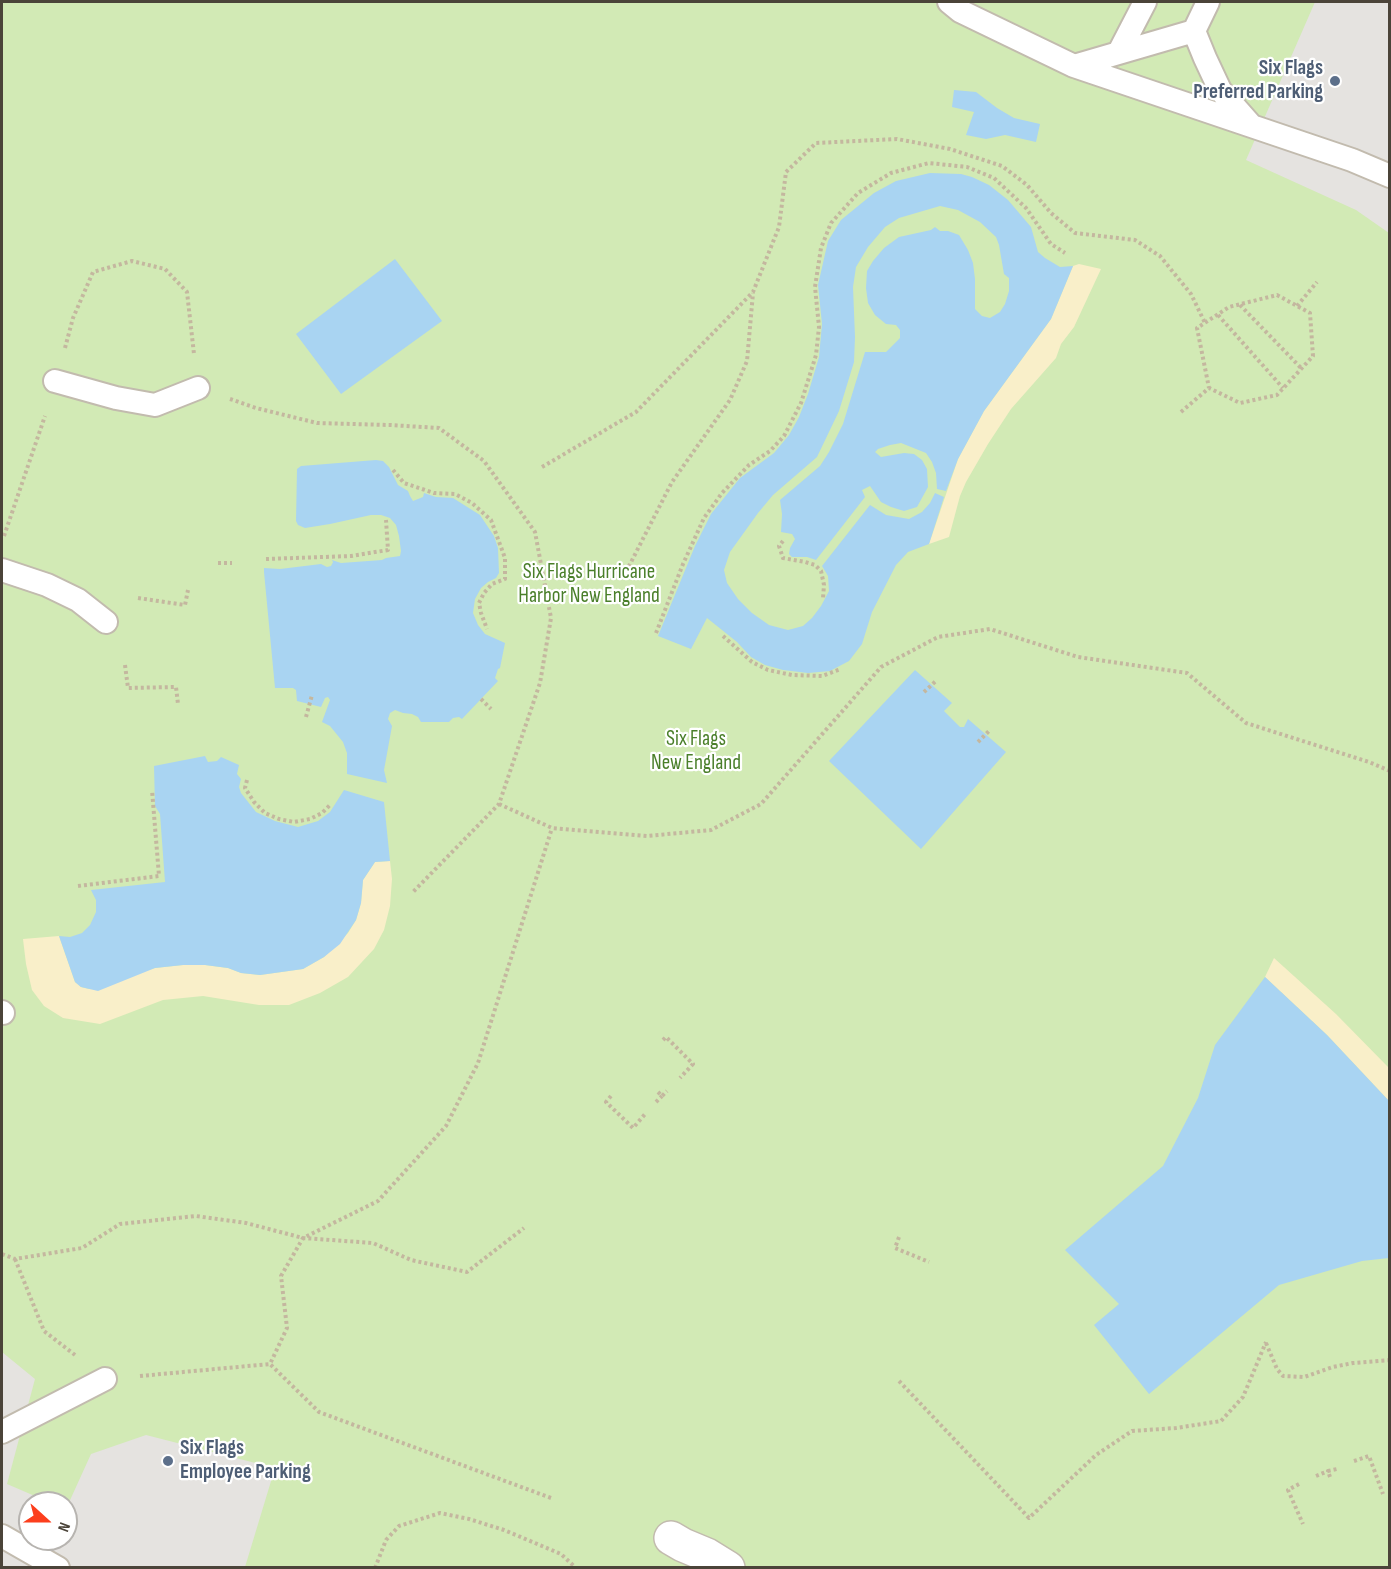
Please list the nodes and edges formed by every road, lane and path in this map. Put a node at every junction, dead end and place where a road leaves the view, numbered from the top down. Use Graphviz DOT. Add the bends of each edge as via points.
graph roads {
  1 [pos="949,2"];
  2 [pos="1145,2"];
  3 [pos="1208,2"];
  4 [pos="1194,31"];
  5 [pos="1119,52"];
  6 [pos="1074,66"];
  7 [pos="1252,126"];
  8 [pos="1389,176"];
  9 [pos="1065,253"];
  10 [pos="1317,282"];
  11 [pos="753,292"];
  12 [pos="1239,304"];
  13 [pos="1297,306"];
  14 [pos="1218,315"];
  15 [pos="1205,323"];
  16 [pos="1302,369"];
  17 [pos="55,381"];
  18 [pos="198,388"];
  19 [pos="1209,388"];
  20 [pos="1283,388"];
  21 [pos="1181,412"];
  22 [pos="542,467"];
  23 [pos="393,470"];
  24 [pos="386,519"];
  25 [pos="783,541"];
  26 [pos="2,543"];
  27 [pos="266,559"];
  28 [pos="218,563"];
  29 [pos="232,563"];
  30 [pos="2,570"];
  31 [pos="626,573"];
  32 [pos="188,590"];
  33 [pos="138,598"];
  34 [pos="823,598"];
  35 [pos="106,622"];
  36 [pos="487,629"];
  37 [pos="656,633"];
  38 [pos="723,636"];
  39 [pos="125,665"];
  40 [pos="842,669"];
  41 [pos="936,680"];
  42 [pos="924,692"];
  43 [pos="312,695"];
  44 [pos="481,699"];
  45 [pos="178,704"];
  46 [pos="491,710"];
  47 [pos="306,717"];
  48 [pos="988,731"];
  49 [pos="978,742"];
  50 [pos="1389,771"];
  51 [pos="247,780"];
  52 [pos="152,790"];
  53 [pos="331,804"];
  54 [pos="498,804"];
  55 [pos="552,828"];
  56 [pos="78,886"];
  57 [pos="413,892"];
  58 [pos="663,1040"];
  59 [pos="680,1078"];
  60 [pos="667,1091"];
  61 [pos="658,1092"];
  62 [pos="611,1096"];
  63 [pos="662,1096"];
  64 [pos="656,1102"];
  65 [pos="646,1113"];
  66 [pos="524,1228"];
  67 [pos="899,1237"];
  68 [pos="303,1238"];
  69 [pos="2,1254"];
  70 [pos="929,1262"];
  71 [pos="1389,1360"];
  72 [pos="105,1379"];
  73 [pos="899,1381"];
  74 [pos="2,1432"];
  75 [pos="1354,1461"];
  76 [pos="1337,1468"];
  77 [pos="1328,1471"];
  78 [pos="1316,1476"];
  79 [pos="1330,1477"];
  80 [pos="1299,1484"];
  81 [pos="1383,1494"];
  82 [pos="551,1498"];
  83 [pos="1303,1524"];
  84 [pos="2,1536"];
  85 [pos="671,1538"];
  86 [pos="58,1568"];
  87 [pos="375,1568"];
  88 [pos="576,1568"];
  89 [pos="728,1568"];
  1 -- 6 [label="lane"];
  2 -- 5 [label="lane"];
  3 -- 4 [label="lane"];
  4 -- 5 [label="lane"];
  4 -- 7 [label="lane" via="1220,90"];
  5 -- 6 [label="lane"];
  6 -- 7 [label="lane"];
  7 -- 8 [label="lane"];
  9 -- 37 [label="path" via="1051,244 1026,208 994,178 967,167 929,163 891,172 858,193 831,224 821,248 815,287 819,327 816,355 801,403 784,436 749,465 704,518"];
  10 -- 13 [label="path"];
  11 -- 15 [label="path" via="779,227 786,172 816,143 897,139 950,149 1002,166 1075,233 1135,240 1160,256 1191,294"];
  11 -- 22 [label="path" via="636,412"];
  11 -- 31 [label="path" via="747,361 730,400 672,482"];
  12 -- 13 [label="path" via="1277,295"];
  12 -- 14 [label="path"];
  12 -- 16 [label="path"];
  13 -- 16 [label="path" via="1310,313 1313,357"];
  14 -- 15 [label="path"];
  14 -- 20 [label="path"];
  15 -- 19 [label="path" via="1197,328"];
  16 -- 20 [label="path"];
  17 -- 18 [label="lane" via="156,405"];
  17 -- 18 [label="path" via="73,318 93,272 132,261 165,269 187,292"];
  17 -- 26 [label="path"];
  18 -- 54 [label="path" via="317,423 439,428 484,461 535,532 551,618 540,683"];
  19 -- 20 [label="path" via="1240,403 1277,395"];
  19 -- 21 [label="path"];
  23 -- 36 [label="path" via="404,483 434,493 455,494 491,520 505,558 505,579 492,584 480,603"];
  24 -- 27 [label="path" via="388,550 351,556"];
  25 -- 34 [label="path" via="779,546 783,558 814,565 821,572"];
  28 -- 29 [label="path"];
  30 -- 35 [label="lane" via="78,600"];
  32 -- 33 [label="path" via="185,605"];
  38 -- 40 [label="path" via="752,662 768,670 822,676"];
  39 -- 45 [label="path" via="128,688 176,687"];
  41 -- 42 [label="path"];
  43 -- 47 [label="path"];
  44 -- 46 [label="path"];
  48 -- 49 [label="path"];
  50 -- 55 [label="path" via="1246,723 1186,673 1078,657 990,629 938,637 881,667 761,804 711,830 647,836"];
  51 -- 53 [label="path" via="245,788 254,802 279,819 310,819"];
  52 -- 56 [label="path" via="159,876"];
  54 -- 55 [label="path"];
  54 -- 57 [label="path"];
  55 -- 68 [label="path" via="478,1063 446,1126 378,1201"];
  58 -- 59 [label="path" via="666,1037 693,1064"];
  60 -- 63 [label="path"];
  61 -- 63 [label="path"];
  62 -- 65 [label="path" via="606,1102 633,1128"];
  63 -- 64 [label="path"];
  66 -- 68 [label="path" via="467,1272 411,1260 373,1243"];
  67 -- 70 [label="path" via="895,1248"];
  68 -- 69 [label="path" via="246,1223 196,1216 120,1224 82,1248 15,1259"];
  68 -- 82 [label="path" via="281,1276 287,1328 270,1364 319,1412"];
  71 -- 73 [label="path" via="1353,1363 1304,1377 1283,1376 1266,1342 1243,1397 1221,1421 1132,1431 1096,1455 1029,1518"];
  72 -- 74 [label="lane"];
  75 -- 81 [label="path" via="1369,1456"];
  76 -- 77 [label="path"];
  77 -- 78 [label="path"];
  77 -- 79 [label="path"];
  80 -- 83 [label="path" via="1288,1490"];
  84 -- 86 [label="lane"];
  85 -- 89 [label="street"];
  87 -- 88 [label="path" via="386,1540 399,1526 440,1513 504,1530 561,1554"];
}
